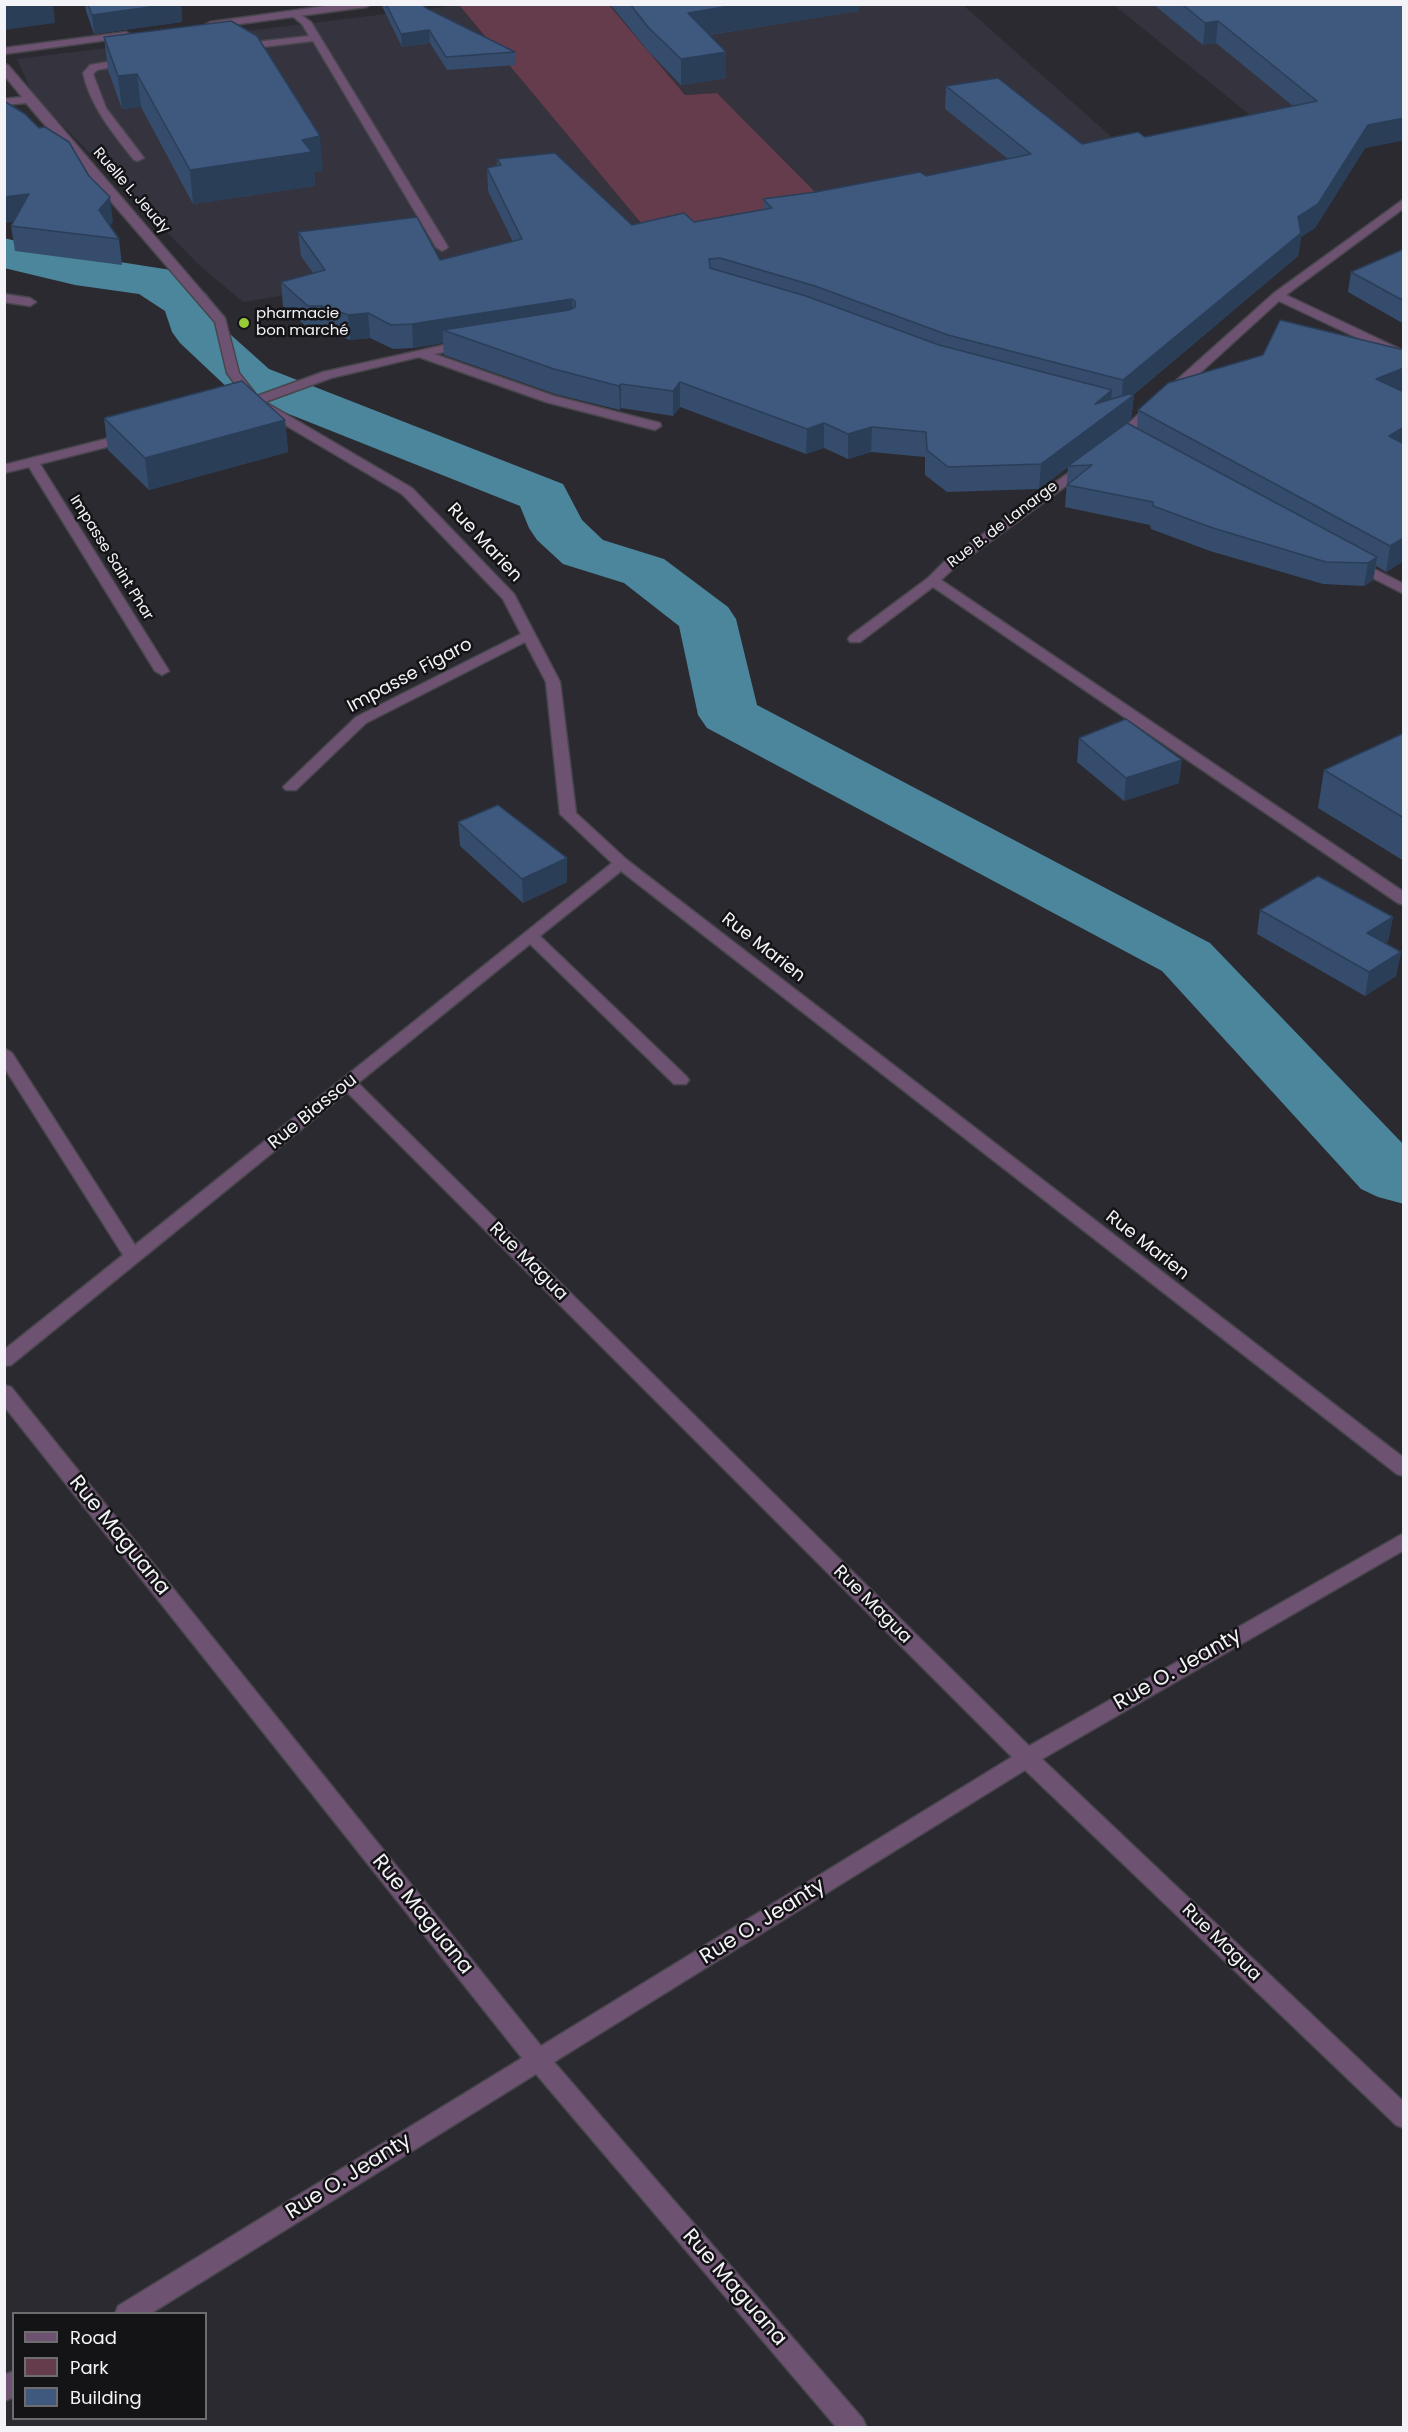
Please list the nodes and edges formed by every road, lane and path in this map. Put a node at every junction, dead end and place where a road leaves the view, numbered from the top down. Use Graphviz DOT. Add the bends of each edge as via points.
graph roads {
  1 [pos="366,4"];
  2 [pos="295,14"];
  3 [pos="202,26"];
  4 [pos="132,34"];
  5 [pos="316,38"];
  6 [pos="228,48"];
  7 [pos="4,51"];
  8 [pos="139,60"];
  9 [pos="4,67"];
  10 [pos="29,99"];
  11 [pos="4,102"];
  12 [pos="138,158"];
  13 [pos="1404,202"];
  14 [pos="442,247"];
  15 [pos="1278,296"];
  16 [pos="4,298"];
  17 [pos="30,302"];
  18 [pos="476,343"];
  19 [pos="419,353"];
  20 [pos="1404,356"];
  21 [pos="233,373"];
  22 [pos="255,402"];
  23 [pos="232,408"];
  24 [pos="655,426"];
  25 [pos="144,433"];
  26 [pos="33,463"];
  27 [pos="4,469"];
  28 [pos="1341,556"];
  29 [pos="933,581"];
  30 [pos="1404,590"];
  31 [pos="529,635"];
  32 [pos="855,639"];
  33 [pos="162,671"];
  34 [pos="291,787"];
  35 [pos="621,863"];
  36 [pos="1404,900"];
  37 [pos="531,936"];
  38 [pos="4,1053"];
  39 [pos="680,1080"];
  40 [pos="348,1083"];
  41 [pos="133,1257"];
  42 [pos="4,1360"];
  43 [pos="4,1392"];
  44 [pos="1404,1469"];
  45 [pos="1404,1540"];
  46 [pos="1027,1758"];
  47 [pos="539,2061"];
  48 [pos="1404,2118"];
  49 [pos="129,2312"];
  50 [pos="854,2427"];
  1 -- 2 [label="street"];
  2 -- 3 [label="street"];
  2 -- 5 [label="street" via="306,22"];
  4 -- 7 [label="street"];
  5 -- 6 [label="street"];
  5 -- 14 [label="street"];
  8 -- 12 [label="street" via="101,65 88,73 90,87 106,116"];
  9 -- 10 [label="street, Ruelle L. Jeudy"];
  10 -- 11 [label="street"];
  10 -- 21 [label="street, Ruelle L. Jeudy" via="221,321"];
  13 -- 15 [label="street, Rue B. de Lanarge"];
  15 -- 20 [label="street"];
  15 -- 29 [label="street, Rue B. de Lanarge" via="1138,416 1130,438 1101,453 949,565"];
  16 -- 17 [label="street"];
  18 -- 19 [label="street"];
  19 -- 22 [label="street" via="327,375"];
  19 -- 24 [label="street" via="550,399"];
  21 -- 22 [label="street, Rue Marien"];
  22 -- 23 [label="street"];
  22 -- 31 [label="street, Rue Marien" via="407,491 509,597"];
  25 -- 26 [label="street"];
  26 -- 27 [label="street"];
  26 -- 33 [label="street, Impasse Saint Phar"];
  28 -- 30 [label="street"];
  29 -- 32 [label="street"];
  29 -- 36 [label="street, Rue B. de Lanarge"];
  31 -- 34 [label="street, Impasse Figaro" via="361,720"];
  31 -- 35 [label="street, Rue Marien" via="553,682 568,814"];
  35 -- 37 [label="street, Rue Biassou"];
  35 -- 44 [label="street, Rue Marien"];
  37 -- 39 [label="street"];
  37 -- 40 [label="street, Rue Biassou"];
  38 -- 41 [label="street"];
  40 -- 41 [label="street, Rue Biassou"];
  40 -- 46 [label="street, Rue Magua"];
  41 -- 42 [label="street, Rue Biassou"];
  43 -- 47 [label="street, Rue Maguana"];
  45 -- 46 [label="street, Rue O. Jeanty"];
  46 -- 47 [label="street, Rue O. Jeanty"];
  46 -- 48 [label="street, Rue Magua"];
  47 -- 49 [label="street, Rue O. Jeanty"];
  47 -- 50 [label="street, Rue Maguana"];
}
